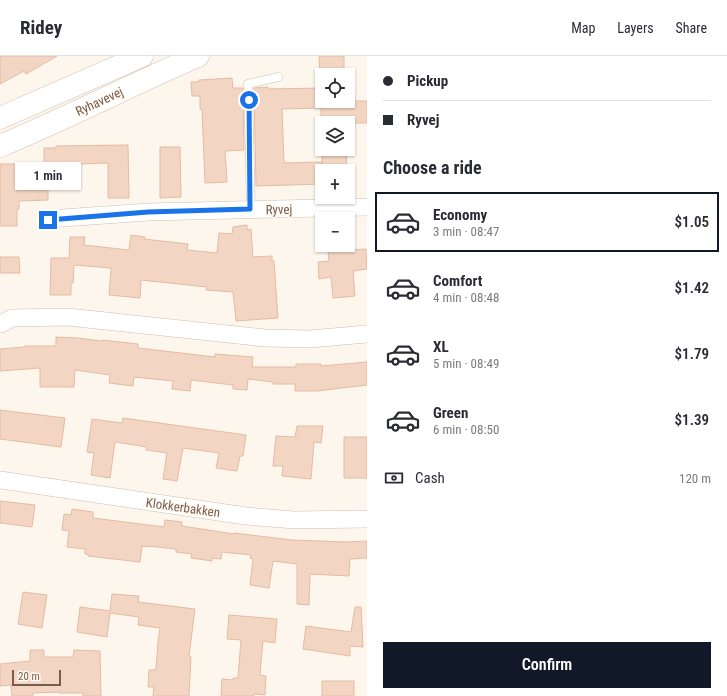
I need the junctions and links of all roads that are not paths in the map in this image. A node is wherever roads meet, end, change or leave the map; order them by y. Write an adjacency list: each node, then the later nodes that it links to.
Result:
1 (198, 56): 4 (street, Ryhavevej)
2 (137, 57): 4 (street); 5 (street, Ryhavevej)
3 (278, 77): 8 (lane)
4 (146, 78): 6 (street, Ryhavevej)
5 (0, 118)
6 (0, 146)
7 (367, 207): 8 (street, Ryvej)
8 (250, 209): 9 (street, Ryvej)
9 (48, 220)
10 (1, 324): 11 (street)
11 (367, 334)
12 (0, 480): 13 (street, Klokkerbakken)
13 (367, 519)

